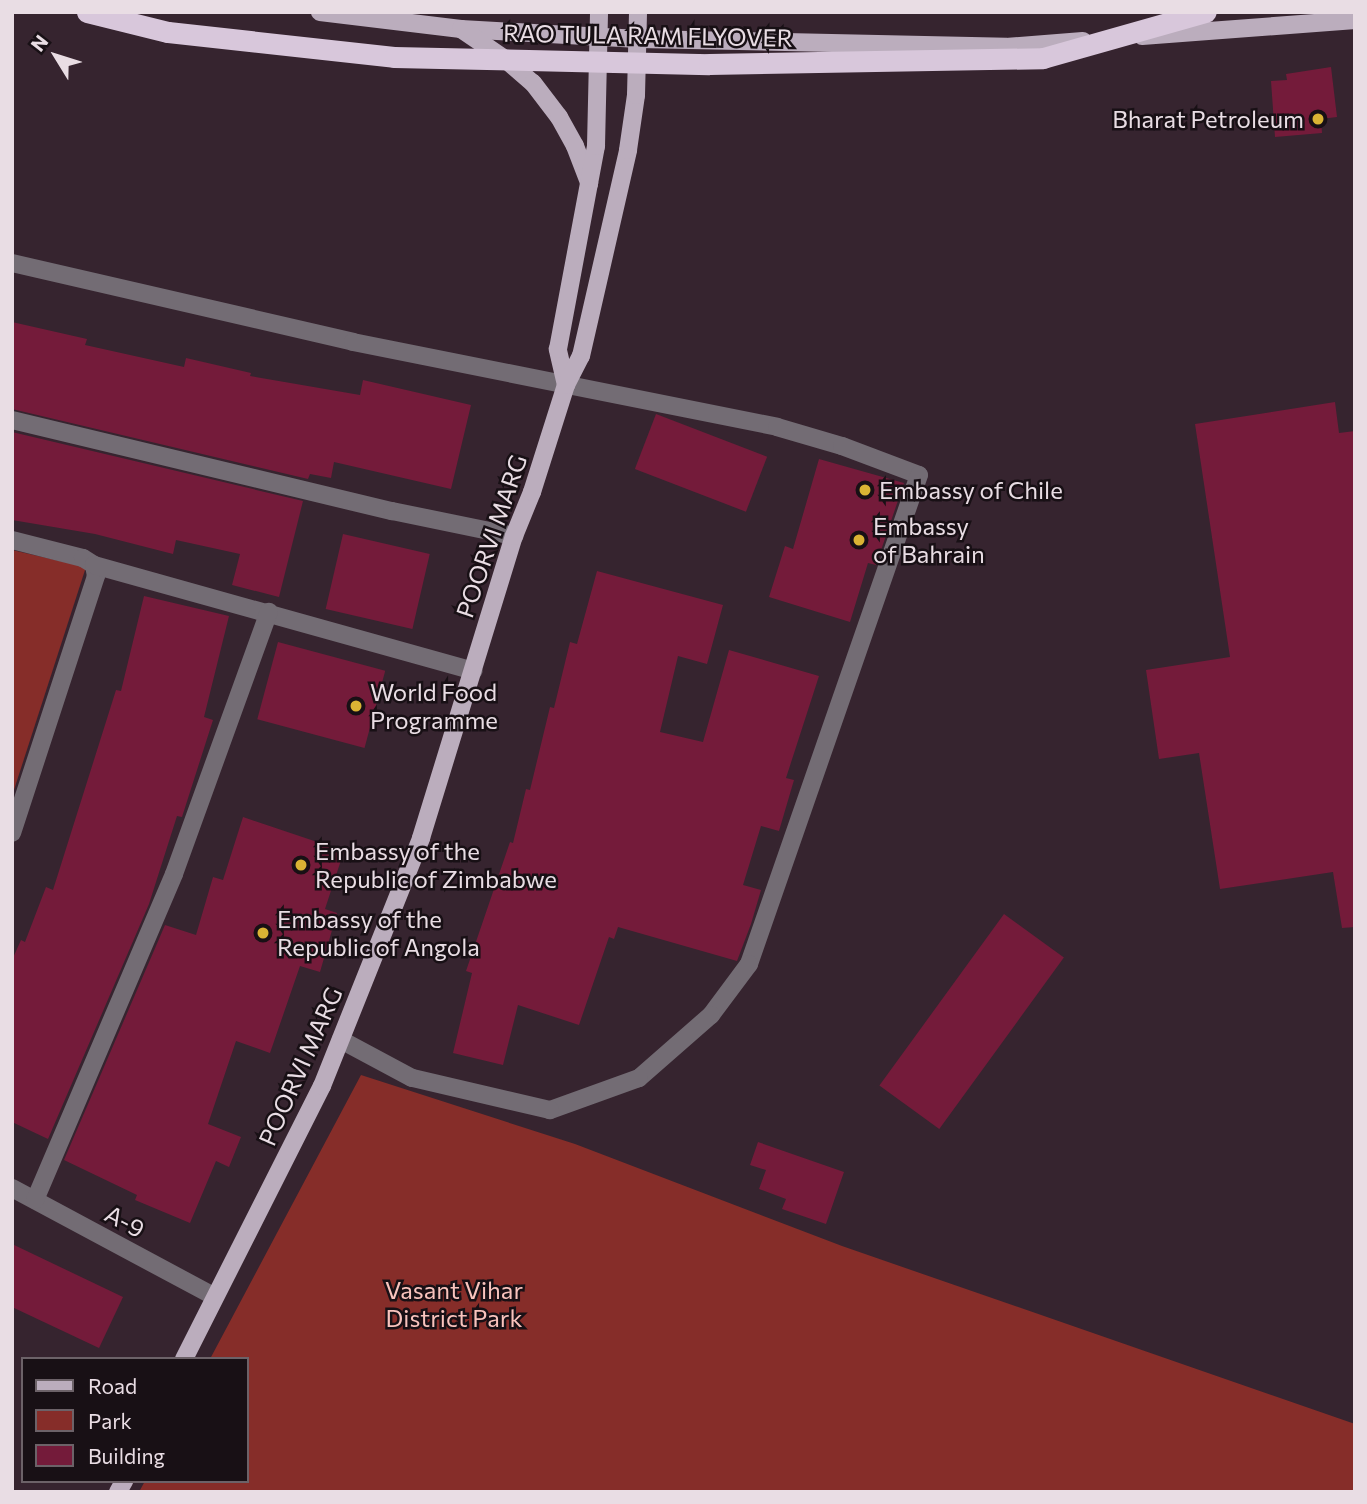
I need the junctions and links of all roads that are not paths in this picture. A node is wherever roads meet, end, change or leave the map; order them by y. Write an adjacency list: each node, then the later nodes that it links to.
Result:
1 (87, 12): 6 (highway, RAO TULA RAM FLYOVER, bridge)
2 (320, 12): 7 (main road)
3 (389, 12): 7 (main road)
4 (599, 12): 10 (main road)
5 (638, 12): 11 (main road, POORVI MARG)
6 (1206, 12)
7 (370, 18): 9 (main road)
8 (1355, 20): 11 (main road)
9 (461, 29): 10 (main road); 12 (main road)
10 (599, 38): 11 (main road); 12 (main road)
11 (639, 39): 14 (main road, POORVI MARG)
12 (589, 185): 14 (main road)
13 (12, 263): 14 (street)
14 (566, 385): 16 (main road, POORVI MARG); 22 (street)
15 (12, 420): 16 (street)
16 (514, 536): 20 (main road, POORVI MARG)
17 (12, 540): 18 (street)
18 (94, 565): 19 (street); 21 (street)
19 (269, 612): 20 (street); 24 (street)
20 (473, 671): 22 (main road, POORVI MARG)
21 (12, 833)
22 (341, 1040): 25 (main road, POORVI MARG)
23 (12, 1188): 24 (street, A-9)
24 (35, 1200): 25 (street, A-9)
25 (215, 1297): 26 (main road, POORVI MARG)
26 (185, 1357)

